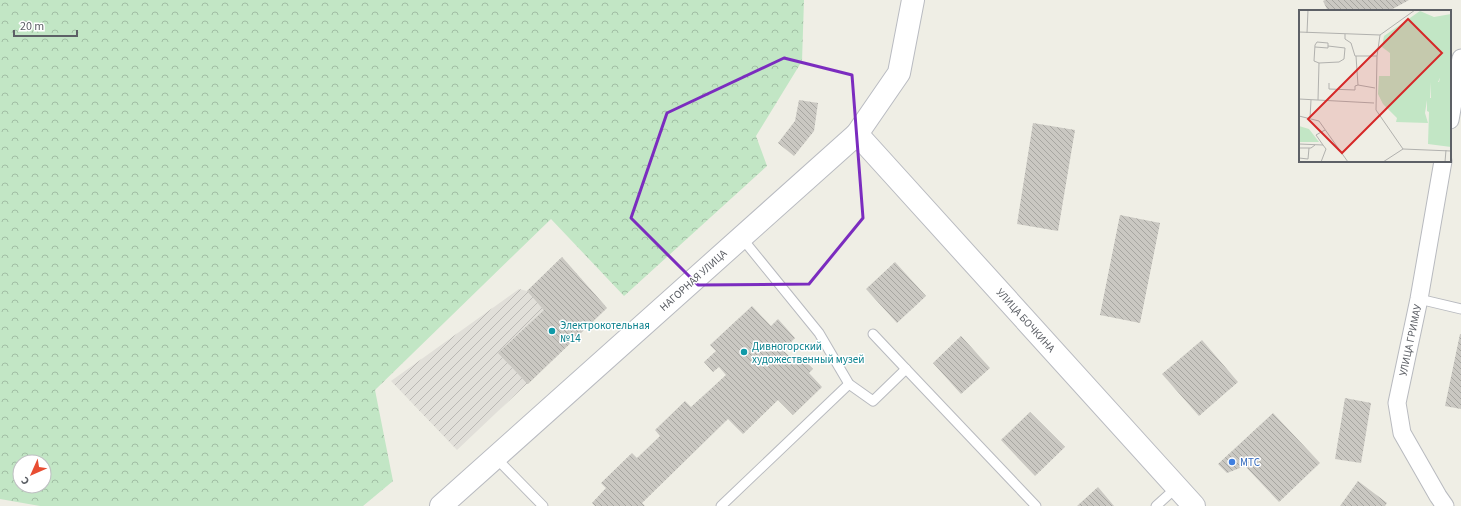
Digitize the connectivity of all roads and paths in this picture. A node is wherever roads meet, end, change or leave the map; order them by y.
1 (913, 0) edge
2 (1461, 58) edge
3 (1451, 114) edge
4 (857, 134) junction
5 (1443, 162) edge
6 (741, 237) junction
7 (1419, 299) junction
8 (1461, 309) edge
9 (873, 334) dead end
10 (906, 369) junction
11 (849, 384) junction
12 (496, 458) junction
13 (1177, 486) junction
14 (1437, 503) edge
15 (440, 506) edge
16 (543, 506) edge
17 (721, 506) edge
18 (1036, 506) edge
19 (1156, 506) edge
20 (1194, 506) edge

1 - 4 main road, НАГОРНАЯ УЛИЦА
2 - 3 street
4 - 6 main road, НАГОРНАЯ УЛИЦА
4 - 13 main road, УЛИЦА БОЧКИНА
5 - 7 street, УЛИЦА ГРИМАУ
6 - 11 lane
6 - 12 main road, НАГОРНАЯ УЛИЦА
7 - 8 lane
7 - 14 street, УЛИЦА ГРИМАУ
9 - 10 lane
10 - 11 lane
10 - 18 lane
11 - 17 lane
12 - 15 main road, НАГОРНАЯ УЛИЦА
12 - 16 lane
13 - 19 lane
13 - 20 main road, УЛИЦА БОЧКИНА

